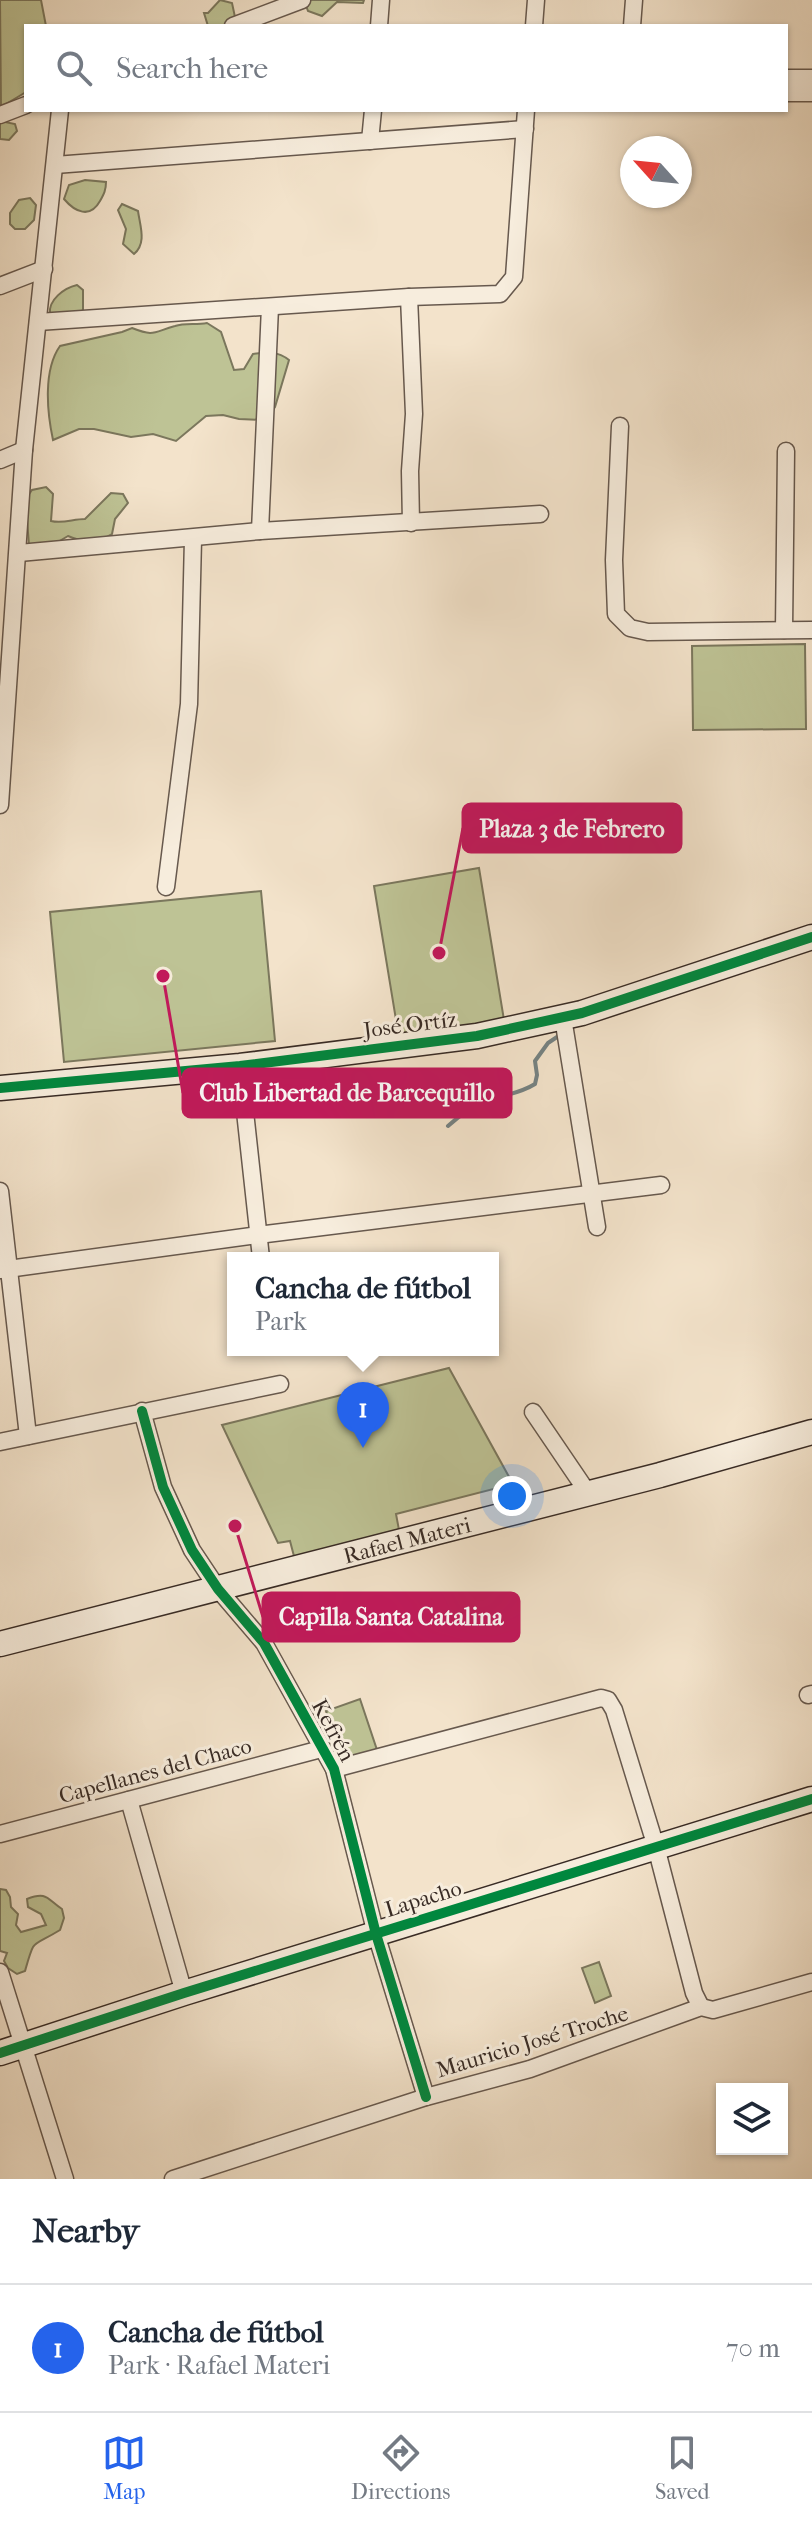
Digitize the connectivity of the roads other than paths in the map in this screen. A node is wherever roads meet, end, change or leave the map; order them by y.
1 (302, 0) edge
2 (381, 0) edge
3 (536, 0) edge
4 (634, 0) edge
5 (238, 24) edge
6 (379, 24) edge
7 (534, 24) edge
8 (632, 24) edge
9 (788, 78) edge
10 (812, 78) edge
11 (788, 93) edge
12 (812, 93) edge
13 (24, 106) edge
14 (60, 112) edge
15 (373, 112) edge
16 (526, 112) edge
17 (0, 115) edge
18 (525, 129) junction
19 (370, 141) junction
20 (55, 165) junction
21 (44, 269) junction
22 (0, 286) edge
23 (409, 297) junction
24 (270, 307) junction
25 (38, 322) junction
26 (620, 426) dead end
27 (24, 450) junction
28 (786, 451) dead end
29 (0, 460) edge
30 (540, 514) dead end
31 (411, 523) junction
32 (260, 531) junction
33 (193, 539) junction
34 (19, 553) junction
35 (784, 630) junction
36 (812, 630) edge
37 (6, 632) edge
38 (0, 805) edge
39 (166, 887) dead end
40 (812, 937) edge
41 (563, 1018) junction
42 (240, 1066) junction
43 (0, 1088) edge
44 (661, 1185) dead end
45 (0, 1191) edge
46 (593, 1193) junction
47 (597, 1227) dead end
48 (258, 1235) junction
49 (260, 1252) edge
50 (5, 1270) edge
51 (280, 1384) dead end
52 (142, 1411) junction
53 (533, 1412) dead end
54 (812, 1432) edge
55 (28, 1436) junction
56 (0, 1442) edge
57 (588, 1493) junction
58 (218, 1589) junction
59 (0, 1644) edge
60 (321, 1749) junction
61 (334, 1769) junction
62 (812, 1799) edge
63 (129, 1800) junction
64 (0, 1834) edge
65 (656, 1847) junction
66 (376, 1934) junction
67 (0, 1972) edge
68 (812, 1982) edge
69 (184, 1993) junction
70 (701, 2007) junction
71 (11, 2049) edge
72 (426, 2097) junction
73 (65, 2179) edge
74 (173, 2179) edge

1 - 5 street
2 - 6 street
3 - 7 street
4 - 8 street
9 - 10 street
11 - 12 street
13 - 17 street
14 - 20 street
15 - 19 street
16 - 18 street
18 - 19 street
18 - 23 street
19 - 20 street
20 - 21 street
21 - 22 street
21 - 25 street
23 - 24 street
23 - 31 street
24 - 25 street
24 - 32 street
25 - 27 street
26 - 35 street
27 - 29 street
27 - 34 street
28 - 35 street
30 - 31 street
31 - 32 street
32 - 33 street
33 - 34 street
33 - 39 street
34 - 37 street
35 - 36 street
37 - 38 street
40 - 41 street, José Ortíz
41 - 42 street, José Ortíz
41 - 46 street
42 - 43 street, José Ortíz
42 - 48 street
44 - 46 street
45 - 50 street
46 - 47 street
46 - 48 street
48 - 49 street
48 - 50 street
50 - 55 street
51 - 52 street
52 - 55 street
52 - 58 street, Kefrén
53 - 57 street
54 - 57 street, Rafael Materi
55 - 56 street
57 - 58 street, Rafael Materi
58 - 59 street, Rafael Materi
58 - 60 street, Kefrén
60 - 61 street, Kefrén
60 - 63 street, Capellanes del Chaco
61 - 65 street
61 - 66 street, Kefrén
62 - 65 street, Lapacho
63 - 64 street, Capellanes del Chaco
63 - 69 street
65 - 66 street, Lapacho
65 - 70 street
66 - 69 street, Lapacho
66 - 72 street, Kefrén
67 - 71 street
68 - 70 street, Mauricio José Troche
69 - 71 street, Lapacho
70 - 72 street, Mauricio José Troche
71 - 73 street
72 - 74 street, Mauricio José Troche

